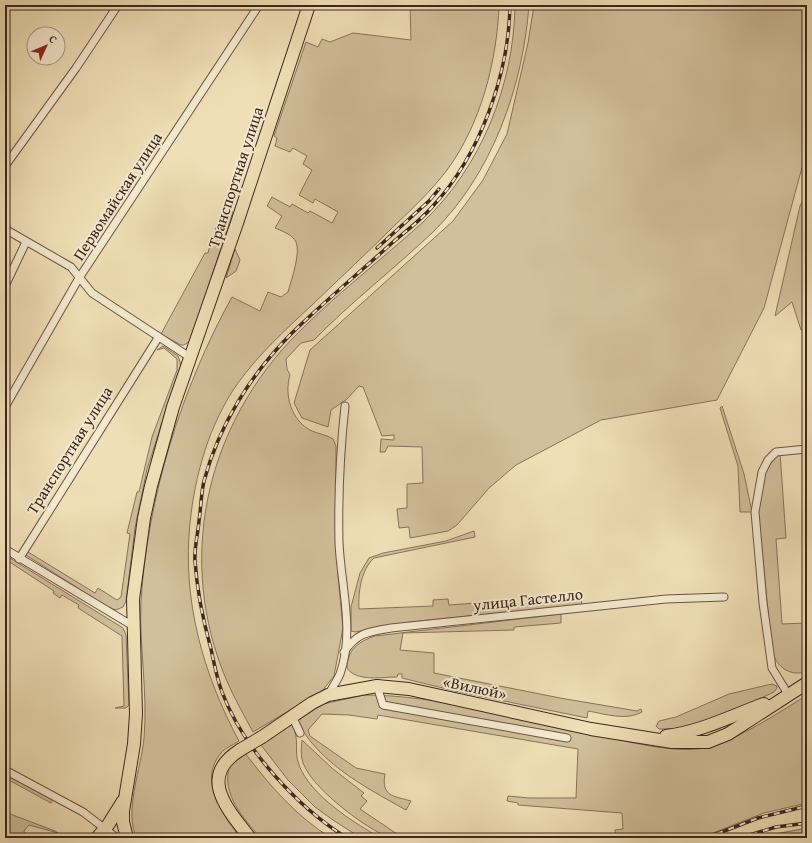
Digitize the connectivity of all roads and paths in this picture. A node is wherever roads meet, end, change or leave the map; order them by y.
1 (118, 5) edge
2 (259, 5) edge
3 (309, 5) edge
4 (5, 166) edge
5 (5, 229) edge
6 (26, 242) junction
7 (79, 278) junction
8 (5, 286) edge
9 (158, 338) junction
10 (191, 358) junction
11 (345, 406) dead end
12 (5, 407) edge
13 (807, 449) edge
14 (5, 549) edge
15 (19, 559) junction
16 (724, 597) dead end
17 (133, 626) junction
18 (344, 652) junction
19 (807, 683) edge
20 (377, 686) junction
21 (788, 694) junction
22 (328, 695) junction
23 (292, 716) junction
24 (300, 733) dead end
25 (567, 738) dead end
26 (5, 770) edge
27 (126, 796) junction
28 (101, 834) edge
29 (117, 838) edge
30 (127, 838) edge
31 (250, 838) edge

1 - 4 street
2 - 7 street, Первомайская улица
3 - 10 highway, Транспортная улица
5 - 6 street
6 - 7 street
6 - 8 street
7 - 9 street
7 - 12 street, Первомайская улица
9 - 10 street
9 - 15 street, Транспортная улица
10 - 17 highway, Транспортная улица
11 - 18 street
13 - 21 street
14 - 15 street
15 - 17 street
16 - 18 street, улица Гастелло
17 - 27 highway, Транспортная улица
18 - 22 street
19 - 21 highway
20 - 21 highway, «Вилюй»
20 - 22 highway, «Вилюй»
20 - 25 street
22 - 23 highway, «Вилюй»
23 - 24 street
23 - 31 highway, «Вилюй», bridge
26 - 28 street
27 - 28 highway
27 - 30 highway, Транспортная улица
28 - 29 street

